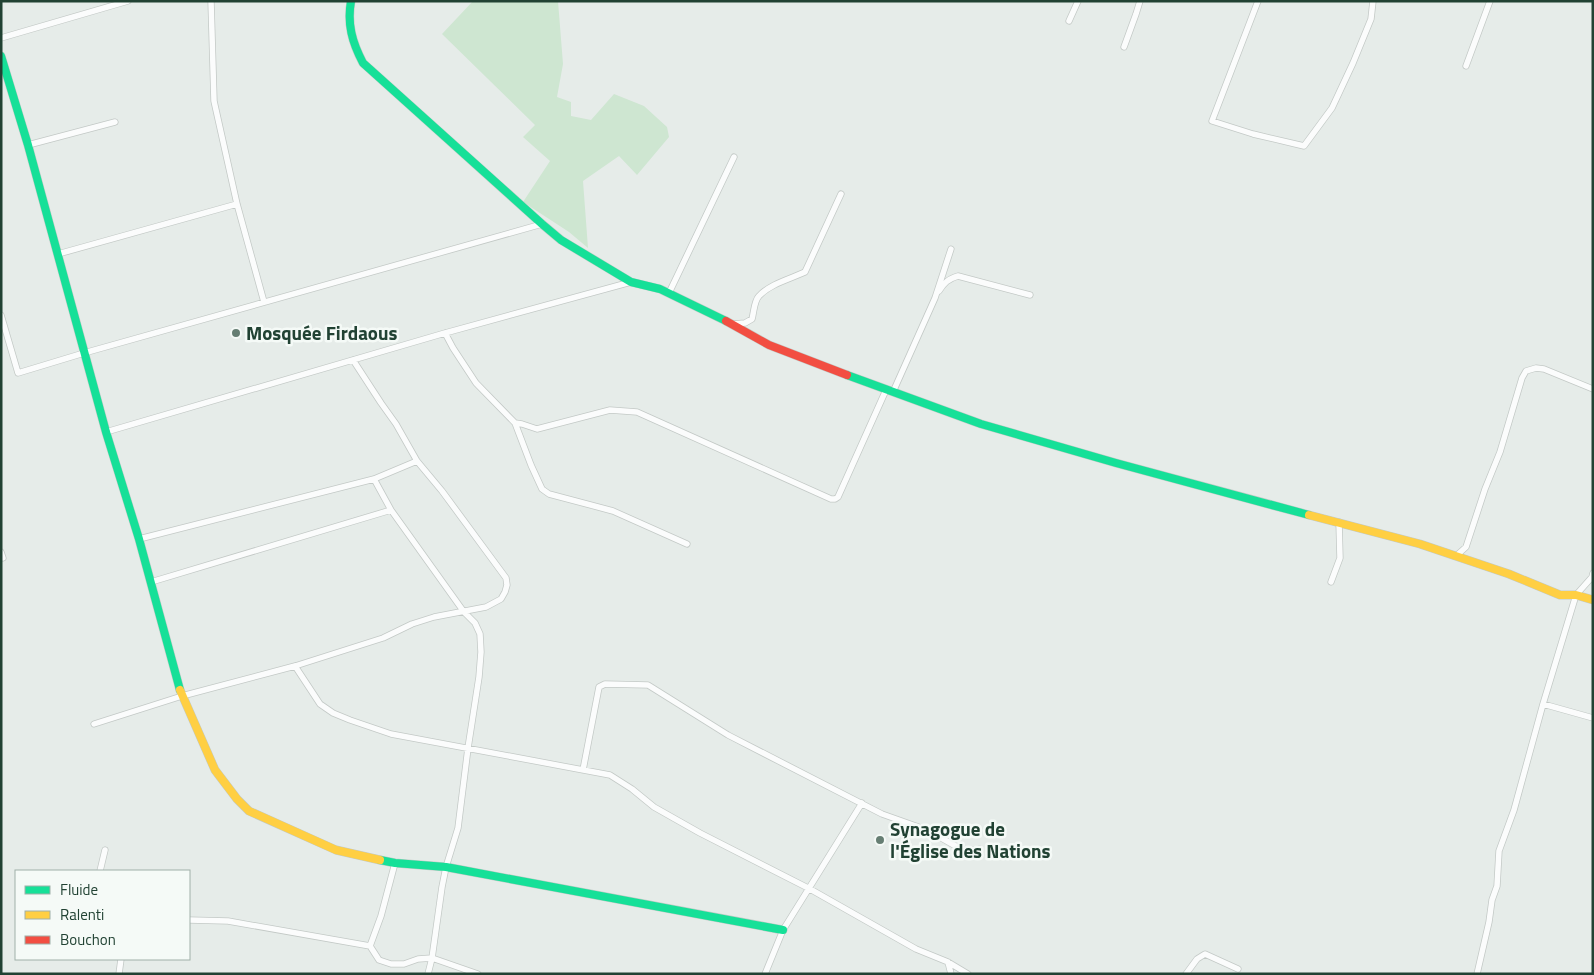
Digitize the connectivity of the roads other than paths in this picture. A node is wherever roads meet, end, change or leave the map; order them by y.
1 (127, 1) edge
2 (211, 1) edge
3 (350, 1) edge
4 (1078, 1) edge
5 (1140, 1) edge
6 (1258, 1) edge
7 (1373, 1) edge
8 (1490, 1) edge
9 (1069, 21) dead end
10 (1, 38) edge
11 (1124, 47) dead end
12 (1, 56) edge
13 (1466, 66) dead end
14 (115, 122) dead end
15 (28, 145) junction
16 (734, 157) dead end
17 (841, 194) dead end
18 (237, 204) junction
19 (542, 224) junction
20 (951, 249) dead end
21 (58, 254) junction
22 (631, 282) junction
23 (669, 293) junction
24 (1030, 295) dead end
25 (934, 298) junction
26 (264, 302) junction
27 (1, 315) edge
28 (733, 324) junction
29 (445, 333) junction
30 (84, 353) junction
31 (353, 360) junction
32 (1593, 389) edge
33 (889, 391) junction
34 (515, 424) junction
35 (106, 432) junction
36 (417, 461) junction
37 (374, 479) junction
38 (391, 510) junction
39 (1339, 522) junction
40 (139, 539) junction
41 (687, 544) dead end
42 (1456, 556) junction
43 (1593, 573) edge
44 (151, 582) junction
45 (1331, 582) dead end
46 (1576, 595) junction
47 (1593, 600) edge
48 (464, 612) junction
49 (295, 666) junction
50 (182, 696) junction
51 (1543, 704) junction
52 (1593, 718) edge
53 (94, 724) dead end
54 (468, 748) junction
55 (584, 770) junction
56 (862, 803) junction
57 (978, 849) dead end
58 (105, 850) dead end
59 (395, 863) junction
60 (446, 867) junction
61 (100, 870) edge
62 (810, 888) junction
63 (190, 920) edge
64 (783, 930) junction
65 (370, 946) junction
66 (432, 958) junction
67 (121, 960) edge
68 (948, 962) junction
69 (1238, 970) dead end
70 (119, 974) edge
71 (428, 974) edge
72 (478, 974) edge
73 (765, 974) edge
74 (951, 974) edge
75 (968, 974) edge
76 (1186, 974) edge
77 (1477, 974) edge

1 - 10 street
2 - 18 street
3 - 19 street
4 - 9 street
5 - 11 street
6 - 7 street
8 - 13 street
12 - 15 street
14 - 15 street
15 - 21 street
16 - 23 street
17 - 28 street
18 - 21 street
18 - 26 street
19 - 22 street
19 - 26 street
20 - 25 street
21 - 30 street
22 - 23 street
22 - 29 street
23 - 28 street
24 - 25 street
25 - 33 street
26 - 30 street
27 - 30 street
28 - 33 street
29 - 31 street
29 - 34 street
30 - 35 street
31 - 35 street
31 - 36 street
32 - 42 street
33 - 34 street
33 - 39 street
34 - 41 street
35 - 40 street
36 - 37 street
36 - 48 street
37 - 38 street
37 - 40 street
38 - 44 street
38 - 48 street
39 - 42 street
39 - 45 street
40 - 44 street
42 - 46 street
43 - 46 street
44 - 50 street
46 - 47 street
46 - 51 street
48 - 49 street
48 - 54 street
49 - 50 street
49 - 54 street
50 - 53 street
50 - 59 street
51 - 52 street
51 - 77 street
54 - 55 street
54 - 60 street
55 - 56 street
55 - 62 street
56 - 57 street
56 - 62 street
58 - 61 street
59 - 60 street
59 - 65 street
60 - 64 street
60 - 66 street
62 - 64 street
62 - 68 street
63 - 65 street
64 - 73 street
65 - 66 street
66 - 71 street
66 - 72 street
67 - 70 street
68 - 74 street
68 - 75 street
69 - 76 street

